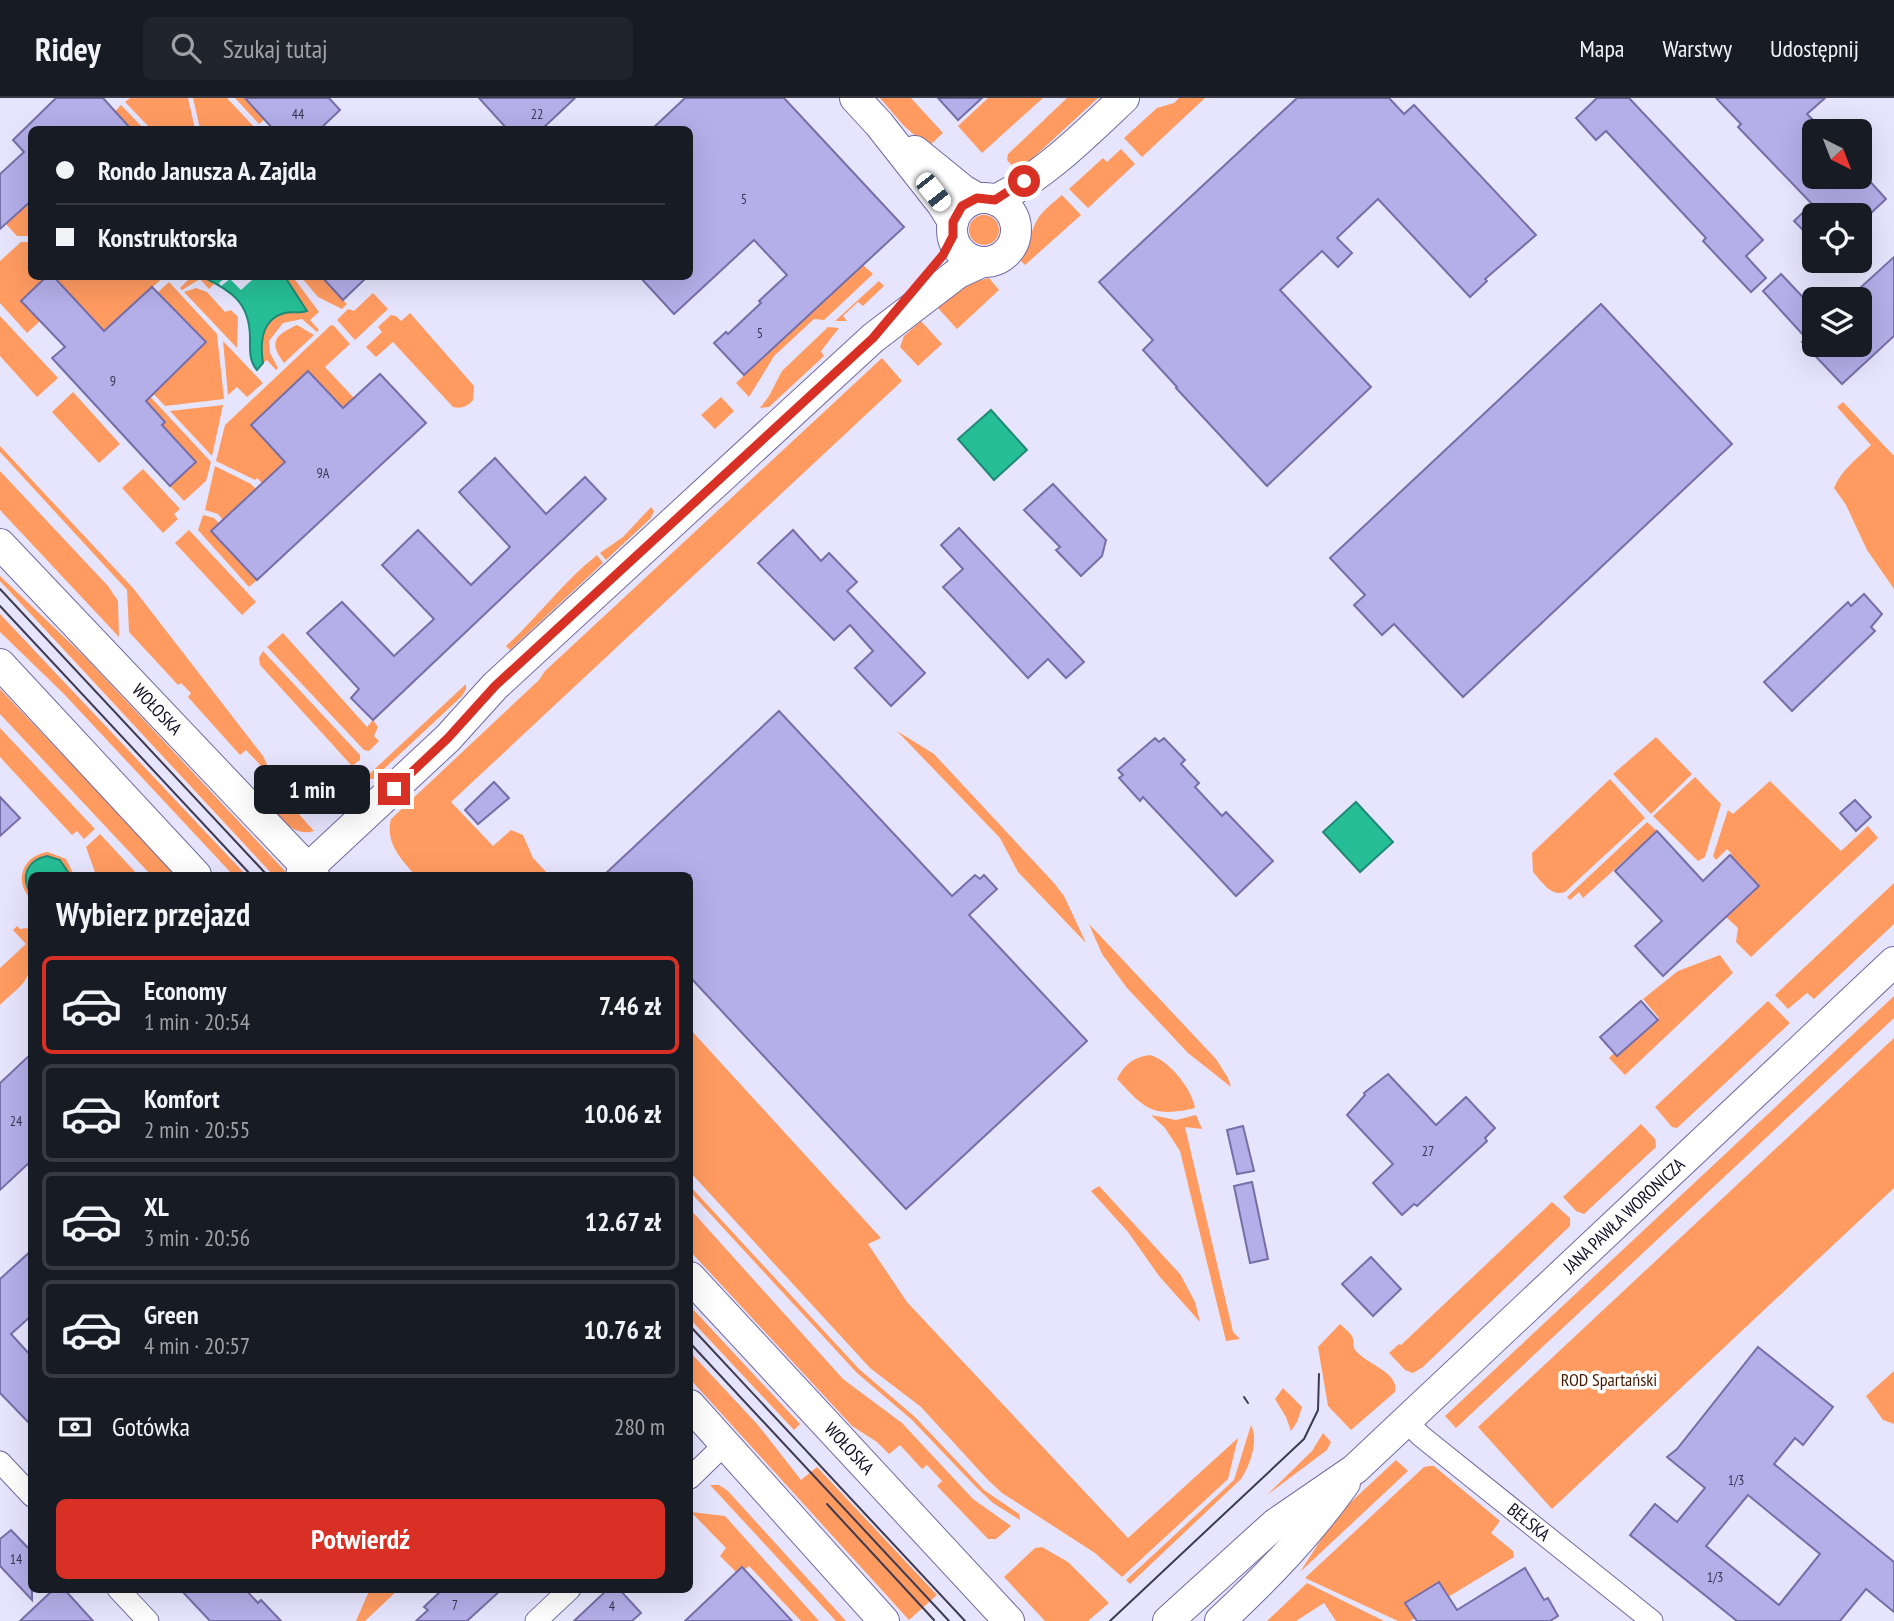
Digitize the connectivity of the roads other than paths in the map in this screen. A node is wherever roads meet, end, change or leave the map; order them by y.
1 (855, 98) edge
2 (1124, 98) edge
3 (878, 124) junction
4 (1071, 148) junction
5 (986, 199) junction
6 (1016, 226) junction
7 (953, 229) junction
8 (982, 262) junction
9 (873, 338) junction
10 (0, 544) edge
11 (0, 664) edge
12 (193, 872) edge
13 (307, 872) edge
14 (309, 872) edge
15 (1894, 962) edge
16 (693, 1281) edge
17 (693, 1408) edge
18 (1406, 1421) junction
19 (726, 1444) junction
20 (0, 1462) edge
21 (1355, 1469) junction
22 (693, 1475) edge
23 (28, 1492) edge
24 (122, 1593) edge
25 (566, 1593) edge
26 (148, 1621) edge
27 (536, 1621) edge
28 (884, 1621) edge
29 (1009, 1621) edge
30 (1168, 1621) edge
31 (1220, 1621) edge
32 (1652, 1621) edge

1 - 3 street
2 - 4 street
3 - 5 street
3 - 7 street
4 - 5 street
4 - 6 street
5 - 6 street
5 - 7 street
6 - 8 street
7 - 8 street
7 - 9 street
8 - 9 street
9 - 14 street
10 - 13 street, WOŁOSKA
11 - 12 street
15 - 18 street, JANA PAWŁA WORONICZA
16 - 29 street, WOŁOSKA
17 - 19 street
18 - 21 street, JANA PAWŁA WORONICZA
18 - 32 street, BEŁSKA
19 - 22 street
19 - 28 street
20 - 23 street
21 - 30 street, JANA PAWŁA WORONICZA
21 - 31 street, JANA PAWŁA WORONICZA
24 - 26 street
25 - 27 street

